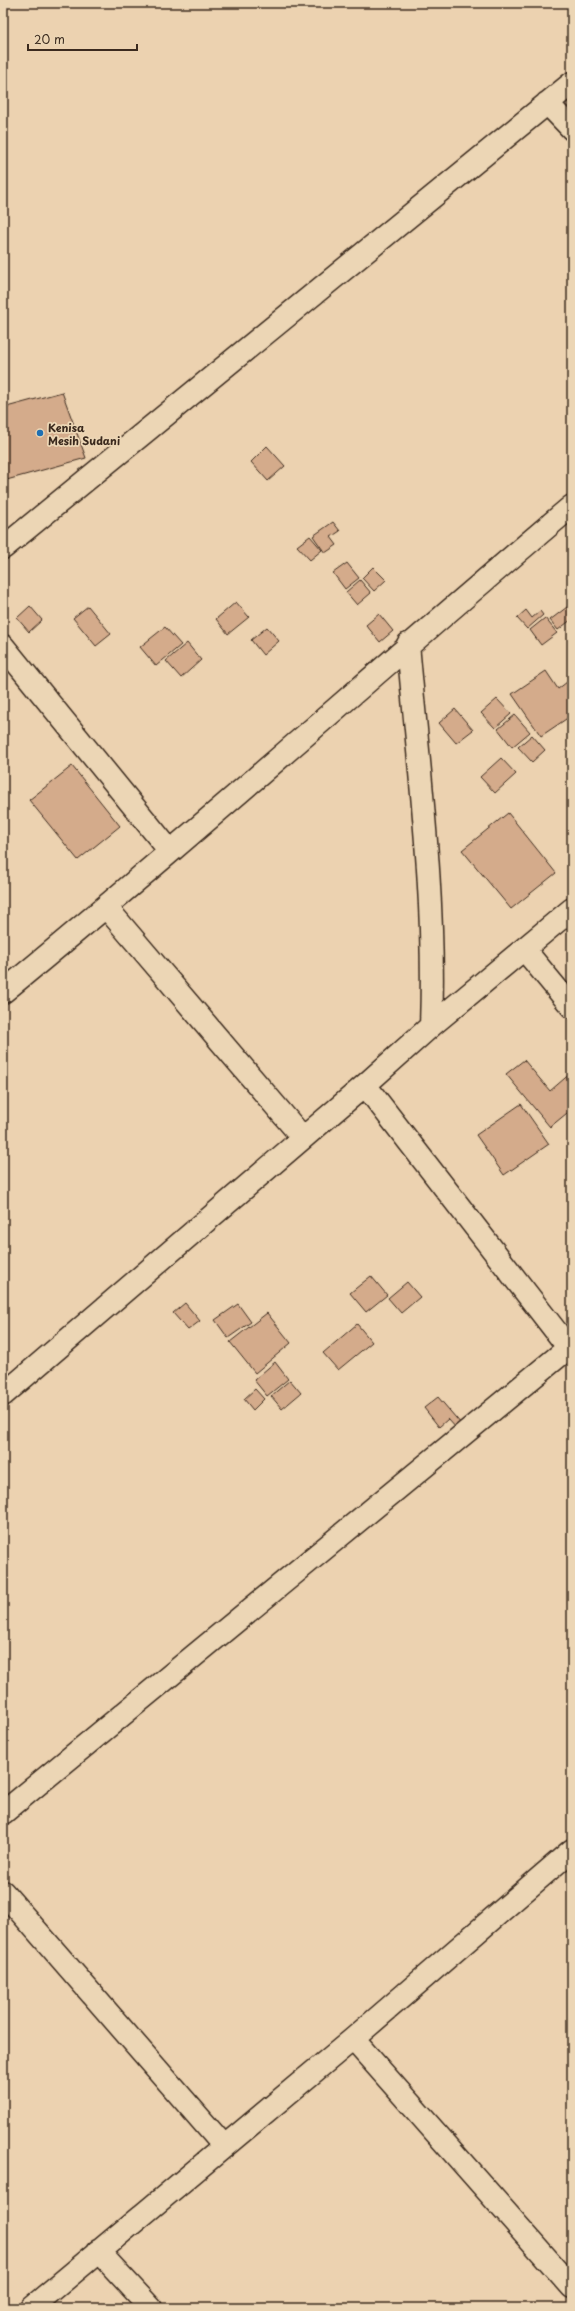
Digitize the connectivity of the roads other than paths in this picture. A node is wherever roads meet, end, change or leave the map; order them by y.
1 (572, 83) edge
2 (547, 103) junction
3 (572, 129) edge
4 (572, 506) edge
5 (3, 548) edge
6 (408, 644) junction
7 (3, 646) edge
8 (170, 851) junction
9 (106, 907) junction
10 (572, 909) edge
11 (524, 949) junction
12 (3, 992) edge
13 (572, 1008) edge
14 (432, 1026) junction
15 (366, 1085) junction
16 (303, 1138) junction
17 (571, 1348) edge
18 (3, 1395) edge
19 (3, 1813) edge
20 (572, 1850) edge
21 (3, 1892) edge
22 (352, 2039) junction
23 (224, 2146) junction
24 (98, 2251) junction
25 (572, 2287) edge
26 (31, 2308) edge
27 (150, 2308) edge

1 - 2 street
2 - 3 street
2 - 5 street
4 - 6 street
6 - 8 street
6 - 14 street
7 - 8 street
8 - 9 street
9 - 12 street
9 - 16 street
10 - 11 street
11 - 13 street
11 - 14 street
14 - 15 street
15 - 16 street
15 - 17 street
16 - 18 street
17 - 19 street
20 - 22 street
21 - 23 street
22 - 23 street
22 - 25 street
23 - 24 street
24 - 26 street
24 - 27 street

